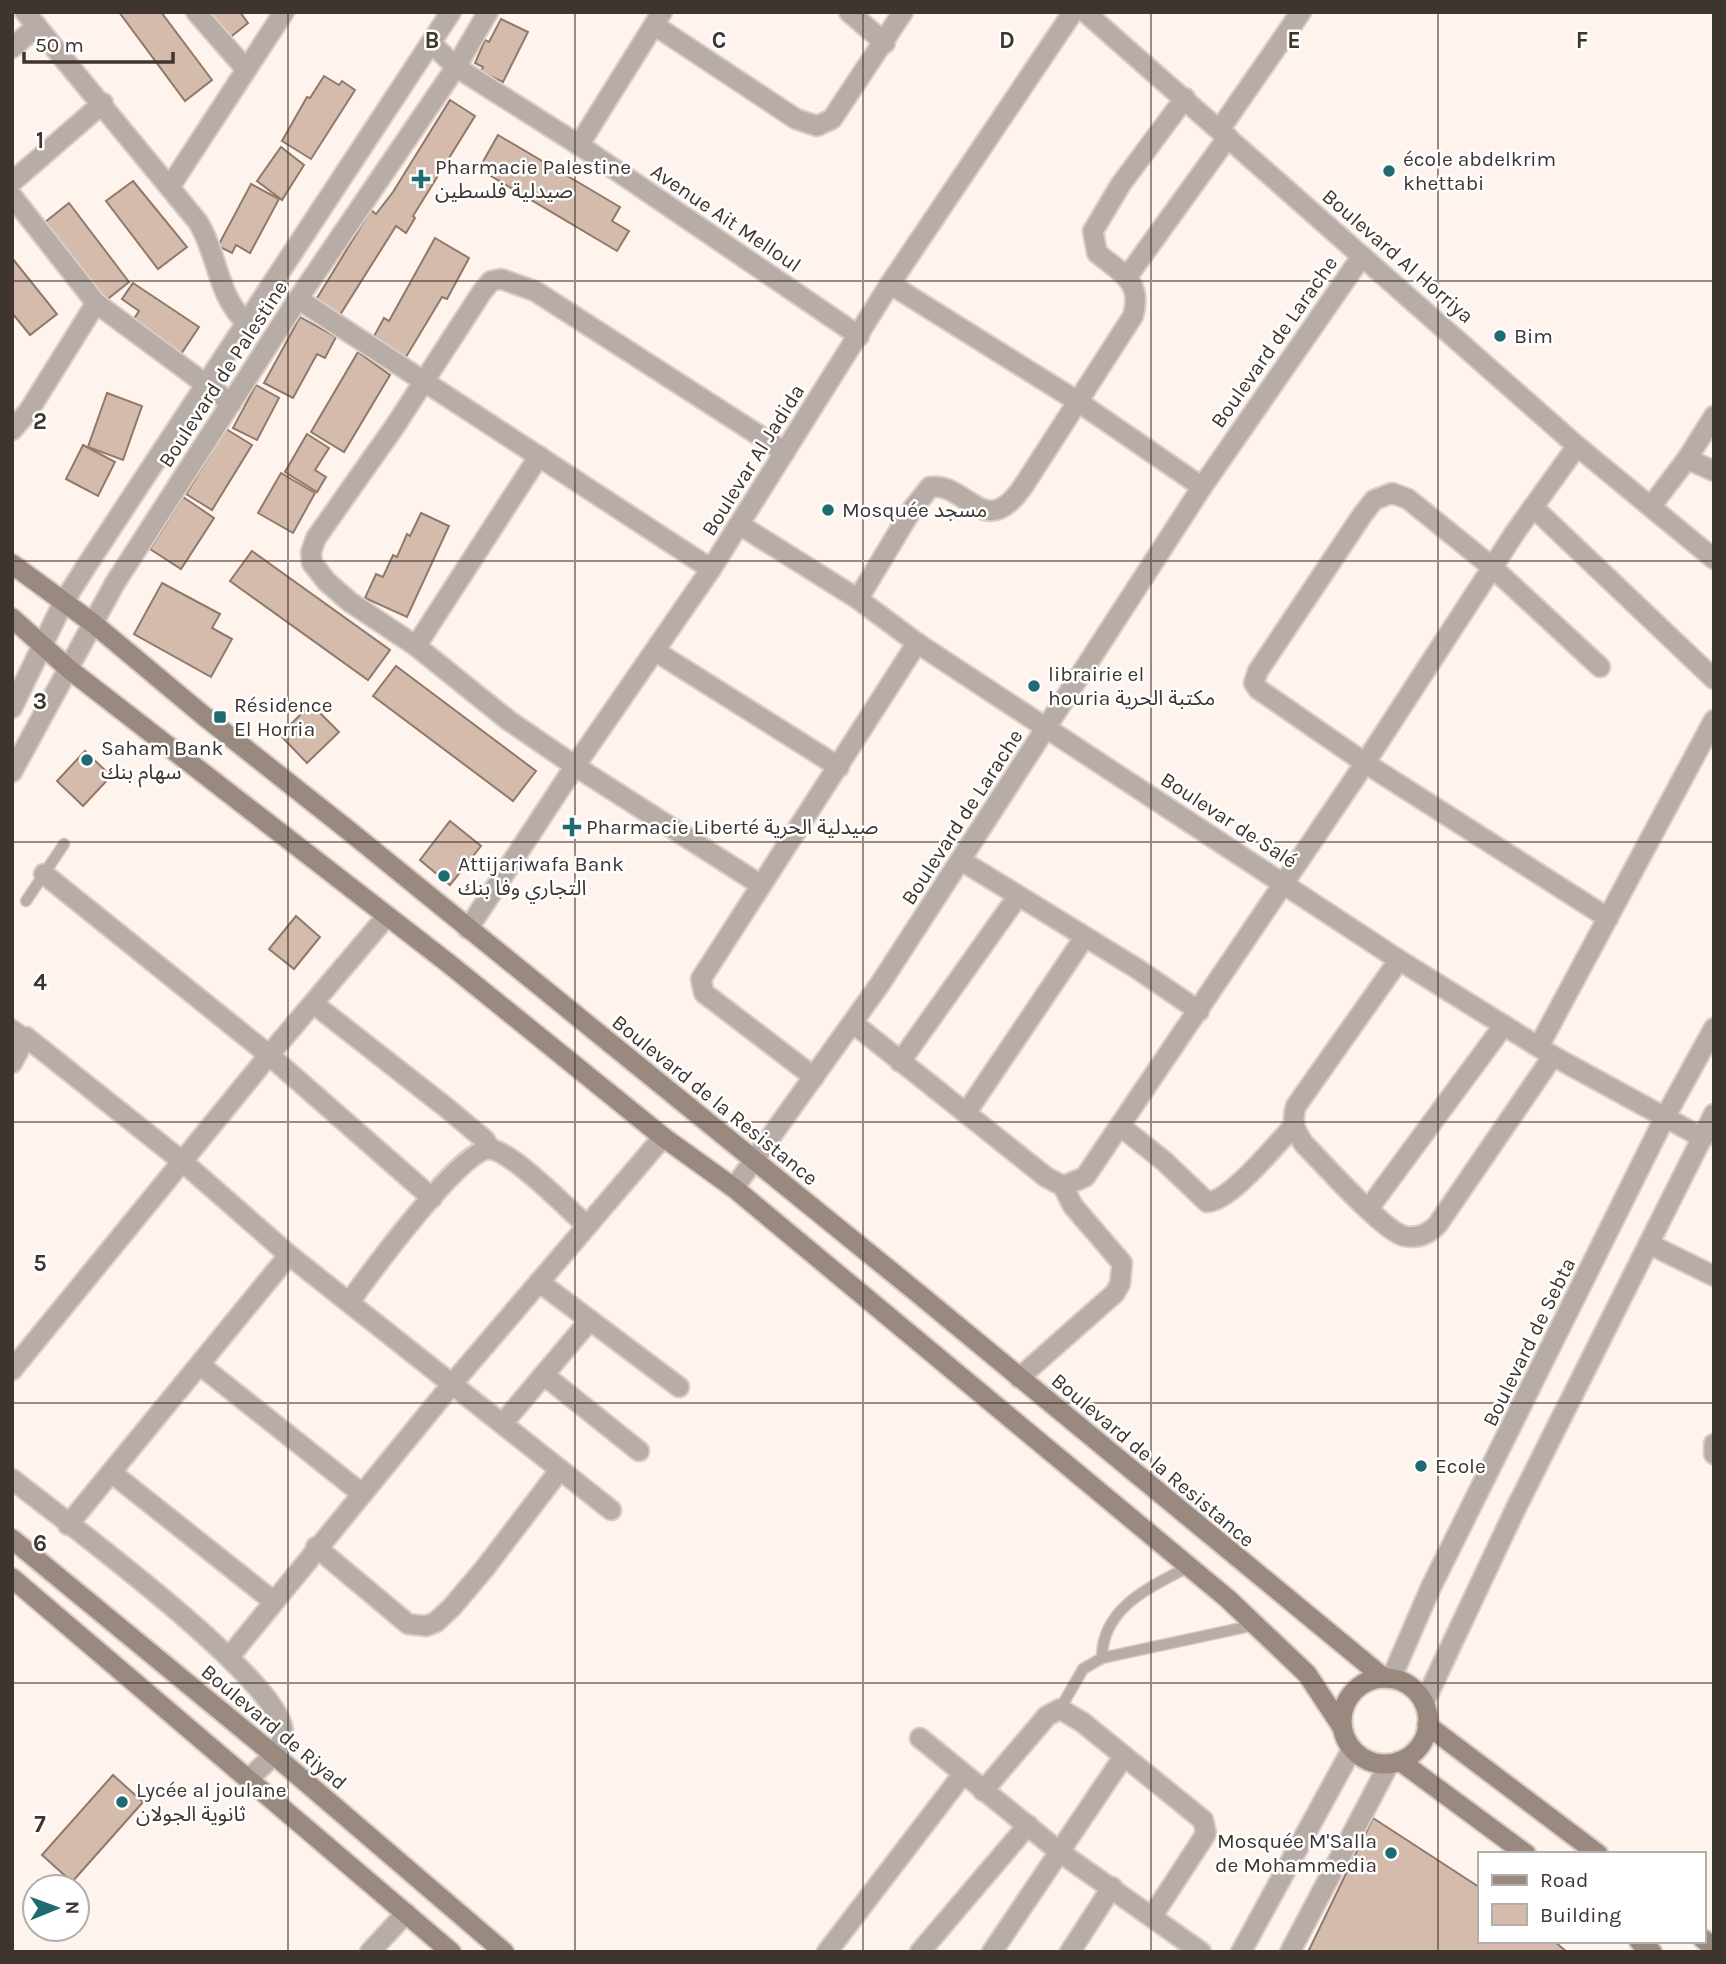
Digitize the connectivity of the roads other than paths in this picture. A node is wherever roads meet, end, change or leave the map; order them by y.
1 (195, 12) edge
2 (284, 12) edge
3 (451, 12) edge
4 (488, 12) edge
5 (849, 12) edge
6 (903, 12) edge
7 (1073, 12) edge
8 (1085, 12) edge
9 (1301, 12) edge
10 (31, 19) edge
11 (658, 19) edge
12 (431, 43) junction
13 (885, 43) junction
14 (12, 48) edge
15 (456, 66) junction
16 (245, 68) junction
17 (1185, 98) junction
18 (103, 103) junction
19 (1224, 133) junction
20 (579, 145) junction
21 (12, 182) edge
22 (171, 186) junction
23 (12, 196) edge
24 (1362, 256) junction
25 (1127, 277) junction
26 (890, 284) junction
27 (298, 299) junction
28 (96, 303) junction
29 (246, 322) junction
30 (859, 336) junction
31 (426, 380) junction
32 (206, 385) junction
33 (1077, 401) junction
34 (231, 403) junction
35 (1714, 416) edge
36 (12, 430) edge
37 (1577, 446) junction
38 (785, 452) junction
39 (539, 456) junction
40 (1687, 460) junction
41 (1714, 471) edge
42 (1202, 487) junction
43 (1652, 505) junction
44 (1533, 507) junction
45 (740, 525) junction
46 (1714, 559) edge
47 (12, 564) edge
48 (1492, 567) junction
49 (711, 569) junction
50 (859, 599) junction
51 (63, 603) junction
52 (12, 618) edge
53 (94, 624) junction
54 (917, 643) junction
55 (416, 646) junction
56 (41, 647) junction
57 (655, 651) junction
58 (1601, 667) dead end
59 (70, 670) junction
60 (1714, 679) edge
61 (12, 708) edge
62 (1714, 720) edge
63 (1046, 728) junction
64 (1365, 763) junction
65 (575, 766) junction
66 (839, 767) junction
67 (12, 772) edge
68 (64, 844) dead end
69 (962, 861) junction
70 (44, 874) junction
71 (1284, 882) junction
72 (761, 885) junction
73 (1017, 896) junction
74 (26, 901) dead end
75 (387, 916) junction
76 (1608, 918) junction
77 (468, 929) junction
78 (1084, 939) junction
79 (1399, 960) junction
80 (314, 1004) junction
81 (1199, 1011) junction
82 (853, 1023) junction
83 (1504, 1025) junction
84 (1714, 1028) edge
85 (19, 1032) edge
86 (1546, 1051) junction
87 (268, 1055) junction
88 (900, 1062) junction
89 (12, 1063) edge
90 (814, 1077) junction
91 (966, 1113) junction
92 (1714, 1114) edge
93 (1664, 1119) junction
94 (1120, 1126) junction
95 (1293, 1127) junction
96 (663, 1137) junction
97 (1703, 1138) junction
98 (490, 1149) junction
99 (752, 1160) junction
100 (183, 1162) junction
101 (1063, 1186) junction
102 (734, 1188) junction
103 (432, 1198) junction
104 (1369, 1208) junction
105 (587, 1226) junction
106 (1649, 1244) junction
107 (289, 1255) junction
108 (1714, 1276) edge
109 (539, 1282) junction
110 (350, 1301) junction
111 (590, 1320) junction
112 (200, 1365) junction
113 (12, 1370) edge
114 (544, 1375) junction
115 (1019, 1378) junction
116 (453, 1382) junction
117 (678, 1387) dead end
118 (503, 1423) junction
119 (1714, 1444) edge
120 (639, 1451) dead end
121 (1714, 1454) edge
122 (559, 1471) junction
123 (112, 1473) junction
124 (12, 1479) edge
125 (361, 1493) junction
126 (611, 1510) dead end
127 (68, 1525) junction
128 (12, 1539) edge
129 (316, 1547) junction
130 (1188, 1567) junction
131 (12, 1578) edge
132 (273, 1601) junction
133 (1255, 1625) junction
134 (230, 1656) junction
135 (1102, 1658) junction
136 (1387, 1678) junction
137 (1424, 1703) junction
138 (1060, 1709) junction
139 (1427, 1725) junction
140 (1342, 1727) junction
141 (920, 1738) dead end
142 (1352, 1749) junction
143 (273, 1754) junction
144 (1124, 1756) junction
145 (1394, 1762) junction
146 (963, 1774) junction
147 (248, 1779) junction
148 (983, 1791) junction
149 (1028, 1825) junction
150 (1523, 1852) edge
151 (1595, 1852) edge
152 (1061, 1853) junction
153 (1112, 1887) junction
154 (405, 1913) junction
155 (1153, 1915) junction
156 (370, 1952) edge
157 (451, 1952) edge
158 (504, 1952) edge
159 (827, 1952) edge
160 (920, 1952) edge
161 (992, 1952) edge
162 (1070, 1952) edge
163 (1201, 1952) edge
164 (1241, 1952) edge
165 (1290, 1952) edge

1 - 16 street
2 - 16 street
3 - 12 street, Boulevard de Palestine
4 - 15 street, Boulevard de Palestine
5 - 13 street
6 - 13 street
7 - 26 street, Boulevar Al Jadida
8 - 17 street, Boulevard Al Horriya
9 - 19 street
10 - 14 street
10 - 18 street
11 - 13 street
11 - 20 street
12 - 15 street, Avenue Ait Melloul
12 - 29 street, Boulevard de Palestine
15 - 20 street, Avenue Ait Melloul
15 - 27 street, Boulevard de Palestine
16 - 22 street
17 - 19 street, Boulevard Al Horriya
17 - 25 street
18 - 21 street
18 - 22 street
19 - 24 street, Boulevard Al Horriya
19 - 25 street
20 - 30 street, Avenue Ait Melloul
22 - 29 street
23 - 28 street
24 - 37 street, Boulevard Al Horriya
24 - 42 street, Boulevard de Larache
25 - 33 street
26 - 30 street, Boulevar Al Jadida
26 - 33 street
27 - 31 street
27 - 34 street, Boulevard de Palestine
28 - 32 street
28 - 36 street
29 - 32 street, Boulevard de Palestine
30 - 38 street, Boulevar Al Jadida
31 - 38 street
31 - 39 street
31 - 55 street
32 - 34 street
32 - 51 street, Boulevard de Palestine
33 - 42 street
33 - 50 street
34 - 53 street, Boulevard de Palestine
35 - 40 street
37 - 43 street, Boulevard Al Horriya
37 - 44 street
38 - 45 street, Boulevar Al Jadida
39 - 49 street
39 - 55 street
40 - 41 street
40 - 43 street
42 - 63 street, Boulevard de Larache
43 - 46 street, Boulevard Al Horriya
44 - 48 street
44 - 60 street
45 - 49 street, Boulevar Al Jadida
45 - 50 street, Boulevar de Salé
47 - 51 main road, Boulevard de la Resistance
48 - 58 street
48 - 64 street
48 - 64 street
49 - 57 street, Boulevar Al Jadida
50 - 54 street, Boulevar de Salé
51 - 53 main road, Boulevard de la Resistance
51 - 56 street, Boulevard de Palestine
52 - 56 main road
53 - 59 street, Boulevard de Palestine
53 - 77 main road, Boulevard de la Resistance
54 - 63 street, Boulevar de Salé
54 - 66 street
55 - 65 street
56 - 59 main road
56 - 61 street, Boulevard de Palestine
57 - 65 street, Boulevar Al Jadida
57 - 66 street
59 - 67 street, Boulevard de Palestine
59 - 75 main road
62 - 76 street
63 - 69 street, Boulevard de Larache
63 - 71 street, Boulevar de Salé
64 - 71 street
64 - 76 street
65 - 72 street
65 - 77 street, Boulevar Al Jadida
66 - 72 street
68 - 70 lane
69 - 73 street
69 - 82 street, Boulevard de Larache
70 - 74 lane
70 - 87 street
71 - 79 street, Boulevar de Salé
71 - 81 street
72 - 90 street
73 - 78 street
73 - 88 street
75 - 80 street
75 - 96 main road
76 - 86 street
77 - 99 main road, Boulevard de la Resistance
78 - 81 street
78 - 91 street
79 - 83 street, Boulevar de Salé
79 - 95 street
80 - 87 street
80 - 98 street
81 - 94 street
82 - 88 street
82 - 90 street, Boulevard de Larache
83 - 86 street, Boulevar de Salé
83 - 104 street
84 - 93 street, Boulevard de Sebta
85 - 89 street
85 - 100 street
86 - 93 street, Boulevar de Salé
86 - 104 street
87 - 100 street
87 - 103 street
88 - 91 street
90 - 99 street, Boulevard de Larache
91 - 101 street
92 - 97 street
93 - 97 street, Boulevar de Salé
93 - 136 street, Boulevard de Sebta
94 - 95 street
94 - 101 street
95 - 104 street
96 - 102 main road
96 - 105 street
97 - 106 street
98 - 103 street
98 - 105 street
99 - 102 street, Boulevard de Larache
99 - 115 main road, Boulevard de la Resistance
100 - 107 street
100 - 113 street
101 - 115 street
102 - 130 main road
103 - 110 street
105 - 109 street
106 - 108 street
106 - 137 street
107 - 110 street
107 - 112 street
109 - 111 street
109 - 116 street
110 - 116 street
111 - 114 street
111 - 117 street
112 - 123 street
112 - 125 street
114 - 118 street
114 - 120 street
115 - 136 main road, Boulevard de la Resistance
116 - 118 street
116 - 125 street
118 - 122 street
119 - 121 street
122 - 126 street
122 - 129 street
123 - 127 street
123 - 132 street
124 - 127 street
125 - 129 street
127 - 134 street
128 - 143 main road, Boulevard de Riyad
129 - 132 street
130 - 133 main road
130 - 135 lane
131 - 147 main road
132 - 134 street
133 - 135 lane
133 - 140 main road
134 - 143 street
135 - 138 lane
136 - 137 main road
136 - 140 main road
137 - 139 main road
138 - 144 street
138 - 148 street
139 - 145 main road
139 - 151 main road
140 - 142 main road
141 - 146 street
142 - 145 main road
142 - 164 street
143 - 147 street
143 - 158 main road, Boulevard de Riyad
144 - 152 street
144 - 155 street
145 - 150 main road
145 - 165 street
146 - 148 street
146 - 159 street
147 - 154 main road
148 - 149 street
149 - 152 street
149 - 160 street
152 - 153 street
152 - 161 street
153 - 155 street
153 - 162 street
154 - 156 street
154 - 157 main road
155 - 163 street

